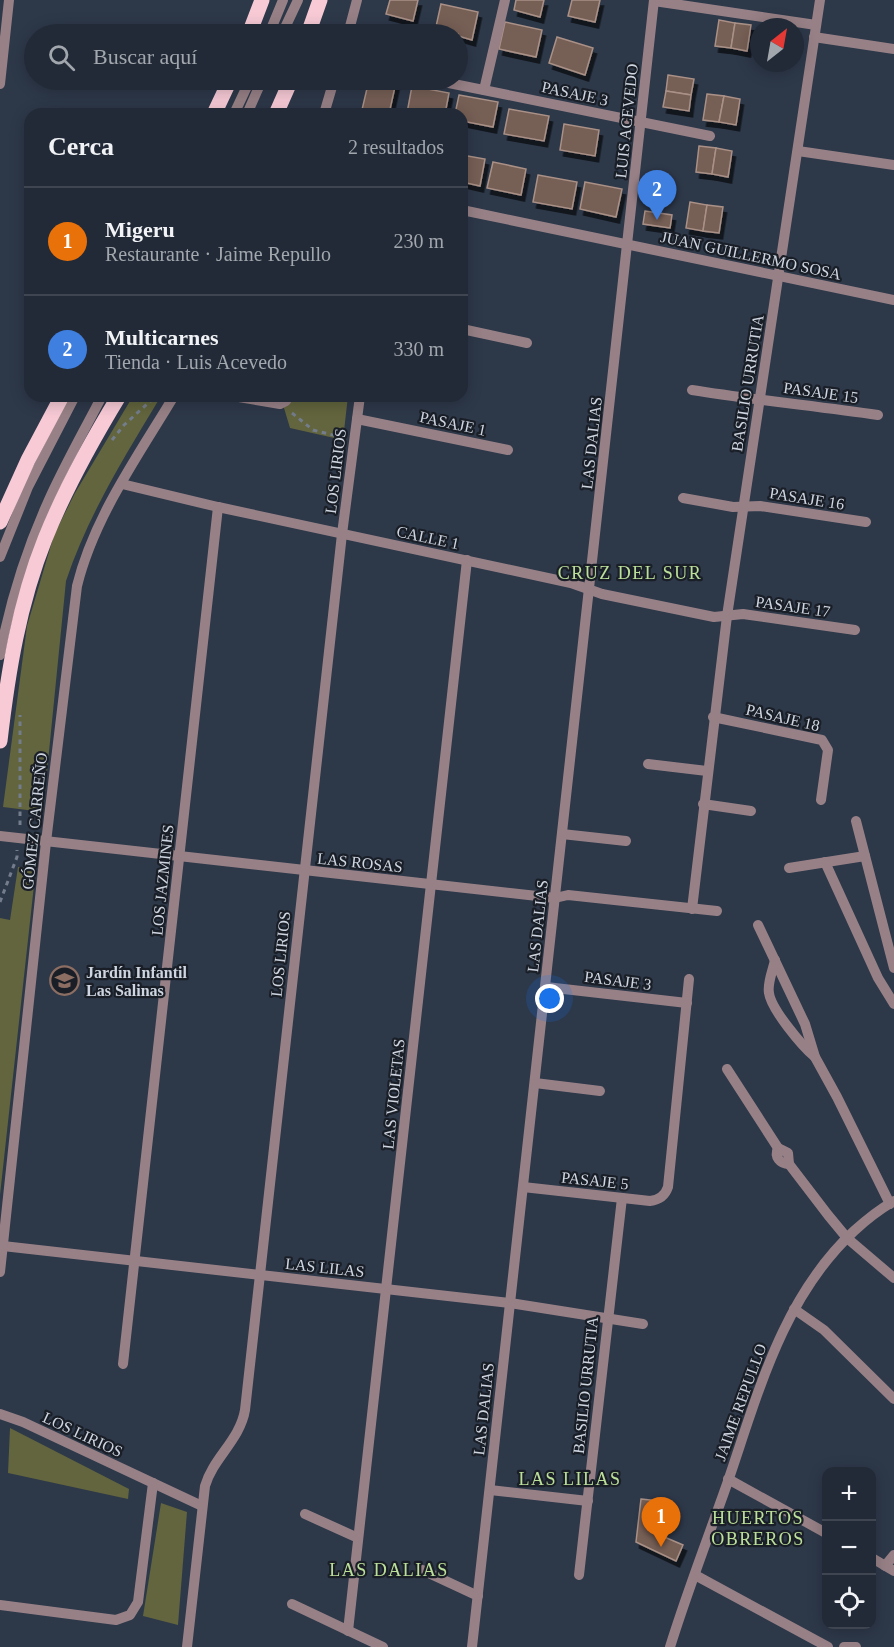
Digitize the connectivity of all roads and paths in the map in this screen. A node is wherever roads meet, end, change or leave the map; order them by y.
1 (9, 0) edge
2 (262, 0) edge
3 (283, 0) edge
4 (298, 0) edge
5 (320, 0) edge
6 (357, 0) edge
7 (505, 0) edge
8 (654, 0) edge
9 (820, 0) edge
10 (253, 24) edge
11 (274, 24) edge
12 (287, 24) edge
13 (312, 24) edge
14 (351, 24) edge
15 (816, 25) junction
16 (814, 37) junction
17 (894, 50) edge
18 (0, 84) edge
19 (468, 87) edge
20 (225, 90) edge
21 (245, 90) edge
22 (258, 90) edge
23 (287, 90) edge
24 (331, 90) edge
25 (483, 90) junction
26 (217, 108) edge
27 (237, 108) edge
28 (250, 108) edge
29 (279, 108) edge
30 (326, 108) edge
31 (641, 123) junction
32 (710, 136) dead end
33 (798, 151) junction
34 (894, 165) edge
35 (468, 211) edge
36 (628, 245) junction
37 (779, 276) junction
38 (894, 300) edge
39 (468, 330) edge
40 (528, 343) dead end
41 (692, 390) dead end
42 (760, 399) junction
43 (59, 402) edge
44 (72, 402) edge
45 (99, 402) edge
46 (115, 402) edge
47 (149, 402) edge
48 (170, 402) edge
49 (266, 402) edge
50 (282, 402) edge
51 (287, 402) edge
52 (359, 402) edge
53 (878, 415) dead end
54 (357, 419) junction
55 (355, 439) junction
56 (107, 448) dead end
57 (508, 450) dead end
58 (122, 484) junction
59 (683, 498) dead end
60 (218, 507) junction
61 (744, 507) junction
62 (0, 522) edge
63 (866, 522) dead end
64 (342, 534) junction
65 (0, 557) edge
66 (467, 560) junction
67 (589, 590) junction
68 (727, 616) junction
69 (855, 630) dead end
70 (0, 655) edge
71 (20, 709) dead end
72 (713, 717) junction
73 (0, 741) edge
74 (648, 764) dead end
75 (707, 771) junction
76 (821, 800) dead end
77 (703, 804) junction
78 (751, 811) dead end
79 (856, 821) dead end
80 (562, 834) junction
81 (0, 836) edge
82 (18, 839) junction
83 (626, 841) dead end
84 (46, 842) junction
85 (179, 856) junction
86 (865, 856) junction
87 (825, 862) junction
88 (789, 868) dead end
89 (304, 870) junction
90 (431, 885) junction
91 (555, 898) junction
92 (0, 902) edge
93 (692, 909) junction
94 (717, 911) dead end
95 (758, 926) dead end
96 (775, 960) junction
97 (894, 968) edge
98 (689, 979) dead end
99 (546, 987) junction
100 (687, 1003) junction
101 (894, 1004) edge
102 (815, 1057) junction
103 (727, 1069) dead end
104 (535, 1083) junction
105 (600, 1090) dead end
106 (523, 1187) junction
107 (622, 1198) junction
108 (892, 1202) edge
109 (847, 1238) junction
110 (3, 1246) junction
111 (135, 1261) junction
112 (0, 1272) edge
113 (259, 1275) junction
114 (894, 1278) edge
115 (386, 1289) junction
116 (510, 1303) junction
117 (794, 1309) junction
118 (608, 1318) junction
119 (643, 1324) dead end
120 (123, 1364) dead end
121 (894, 1399) edge
122 (0, 1414) edge
123 (728, 1479) junction
124 (153, 1483) junction
125 (490, 1490) junction
126 (588, 1501) junction
127 (202, 1506) junction
128 (304, 1514) dead end
129 (822, 1531) edge
130 (358, 1538) junction
131 (894, 1555) edge
132 (876, 1560) edge
133 (889, 1568) edge
134 (420, 1569) dead end
135 (579, 1575) dead end
136 (695, 1575) junction
137 (478, 1596) junction
138 (292, 1604) dead end
139 (0, 1605) edge
140 (348, 1631) junction
141 (187, 1647) edge
142 (383, 1647) edge
143 (472, 1647) edge
144 (670, 1647) edge
145 (828, 1647) edge
146 (844, 1647) edge
147 (856, 1647) edge

1 - 18 street
2 - 10 main road
3 - 11 street
4 - 12 street
5 - 13 main road
6 - 14 street
7 - 25 street
8 - 15 street
8 - 31 street, LUIS ACEVEDO
9 - 15 street, BASILIO URRUTIA
15 - 16 street, BASILIO URRUTIA
16 - 17 street
16 - 33 street, BASILIO URRUTIA
19 - 25 street, PASAJE 3
20 - 26 main road
21 - 27 street
22 - 28 street
23 - 29 main road
24 - 30 street
25 - 31 street, PASAJE 3
31 - 32 street, PASAJE 3
31 - 36 street, LUIS ACEVEDO
33 - 34 street
33 - 37 street, BASILIO URRUTIA
35 - 36 street, JUAN GUILLERMO SOSA
36 - 37 street, JUAN GUILLERMO SOSA
36 - 67 street, LAS DALIAS
37 - 38 street, JUAN GUILLERMO SOSA
37 - 42 street, BASILIO URRUTIA
39 - 40 street
41 - 42 street, PASAJE 15
42 - 53 street, PASAJE 15
42 - 61 street, BASILIO URRUTIA
43 - 62 main road
44 - 65 street
45 - 70 street
46 - 73 main road
47 - 56 path
48 - 58 street, GÓMEZ CARREÑO
49 - 50 street
51 - 55 path
52 - 54 street, LOS LIRIOS
54 - 55 street, LOS LIRIOS
54 - 57 street, PASAJE 1
55 - 64 street, LOS LIRIOS
58 - 60 street, CALLE 1
58 - 84 street, GÓMEZ CARREÑO
59 - 61 street, PASAJE 16
60 - 64 street, CALLE 1
60 - 85 street, LOS JAZMINES
61 - 63 street, PASAJE 16
61 - 68 street, BASILIO URRUTIA
64 - 66 street, CALLE 1
64 - 89 street, LOS LIRIOS
66 - 67 street, CALLE 1
66 - 90 street, LAS VIOLETAS
67 - 68 street, CALLE 1
67 - 80 street, LAS DALIAS
68 - 69 street, PASAJE 17
68 - 72 street, BASILIO URRUTIA
71 - 82 path
72 - 75 street, BASILIO URRUTIA
72 - 76 street, PASAJE 18
74 - 75 street
75 - 77 street, BASILIO URRUTIA
77 - 78 street
77 - 93 street, BASILIO URRUTIA
79 - 86 street
80 - 83 street
80 - 91 street, LAS DALIAS
81 - 82 street, LAS ROSAS
82 - 84 street, LAS ROSAS
82 - 92 path
84 - 85 street, LAS ROSAS
84 - 110 street, GÓMEZ CARREÑO
85 - 89 street, LAS ROSAS
85 - 111 street, LOS JAZMINES
86 - 87 street
86 - 97 street
87 - 88 street
87 - 101 street
89 - 90 street, LAS ROSAS
89 - 113 street, LOS LIRIOS
90 - 91 street, LAS ROSAS
90 - 115 street, LAS VIOLETAS
91 - 93 street, LAS ROSAS
91 - 99 street, LAS DALIAS
93 - 94 street, LAS ROSAS
95 - 96 street
96 - 102 street
96 - 102 street
98 - 100 street
99 - 100 street, PASAJE 3
99 - 104 street, LAS DALIAS
100 - 107 street, PASAJE 5
102 - 108 street
103 - 109 street
104 - 105 street
104 - 106 street, LAS DALIAS
106 - 107 street, PASAJE 5
106 - 116 street, LAS DALIAS
107 - 118 street, BASILIO URRUTIA
108 - 109 street, JAIME REPULLO
109 - 114 street
109 - 117 street, JAIME REPULLO
110 - 111 street, LAS LILAS
110 - 112 street, GÓMEZ CARREÑO
111 - 113 street, LAS LILAS
111 - 120 street, LOS JAZMINES
113 - 115 street, LAS LILAS
113 - 127 street, LOS LIRIOS
115 - 116 street, LAS LILAS
115 - 130 street, LAS VIOLETAS
116 - 118 street, LAS LILAS
116 - 125 street, LAS DALIAS
117 - 121 street
117 - 123 street, JAIME REPULLO
118 - 119 street, LAS LILAS
118 - 126 street, BASILIO URRUTIA
122 - 124 street, LOS LIRIOS
123 - 129 street
123 - 136 street, JAIME REPULLO
124 - 127 street, LOS LIRIOS
124 - 139 street
125 - 126 street
125 - 137 street, LAS DALIAS
126 - 135 street, BASILIO URRUTIA
127 - 141 street, LOS LIRIOS
128 - 130 street
130 - 140 street, LAS VIOLETAS
131 - 133 street
132 - 133 street
134 - 137 street
136 - 144 street, JAIME REPULLO
136 - 145 street
137 - 143 street, LAS DALIAS
138 - 140 street
140 - 142 street
146 - 147 street

